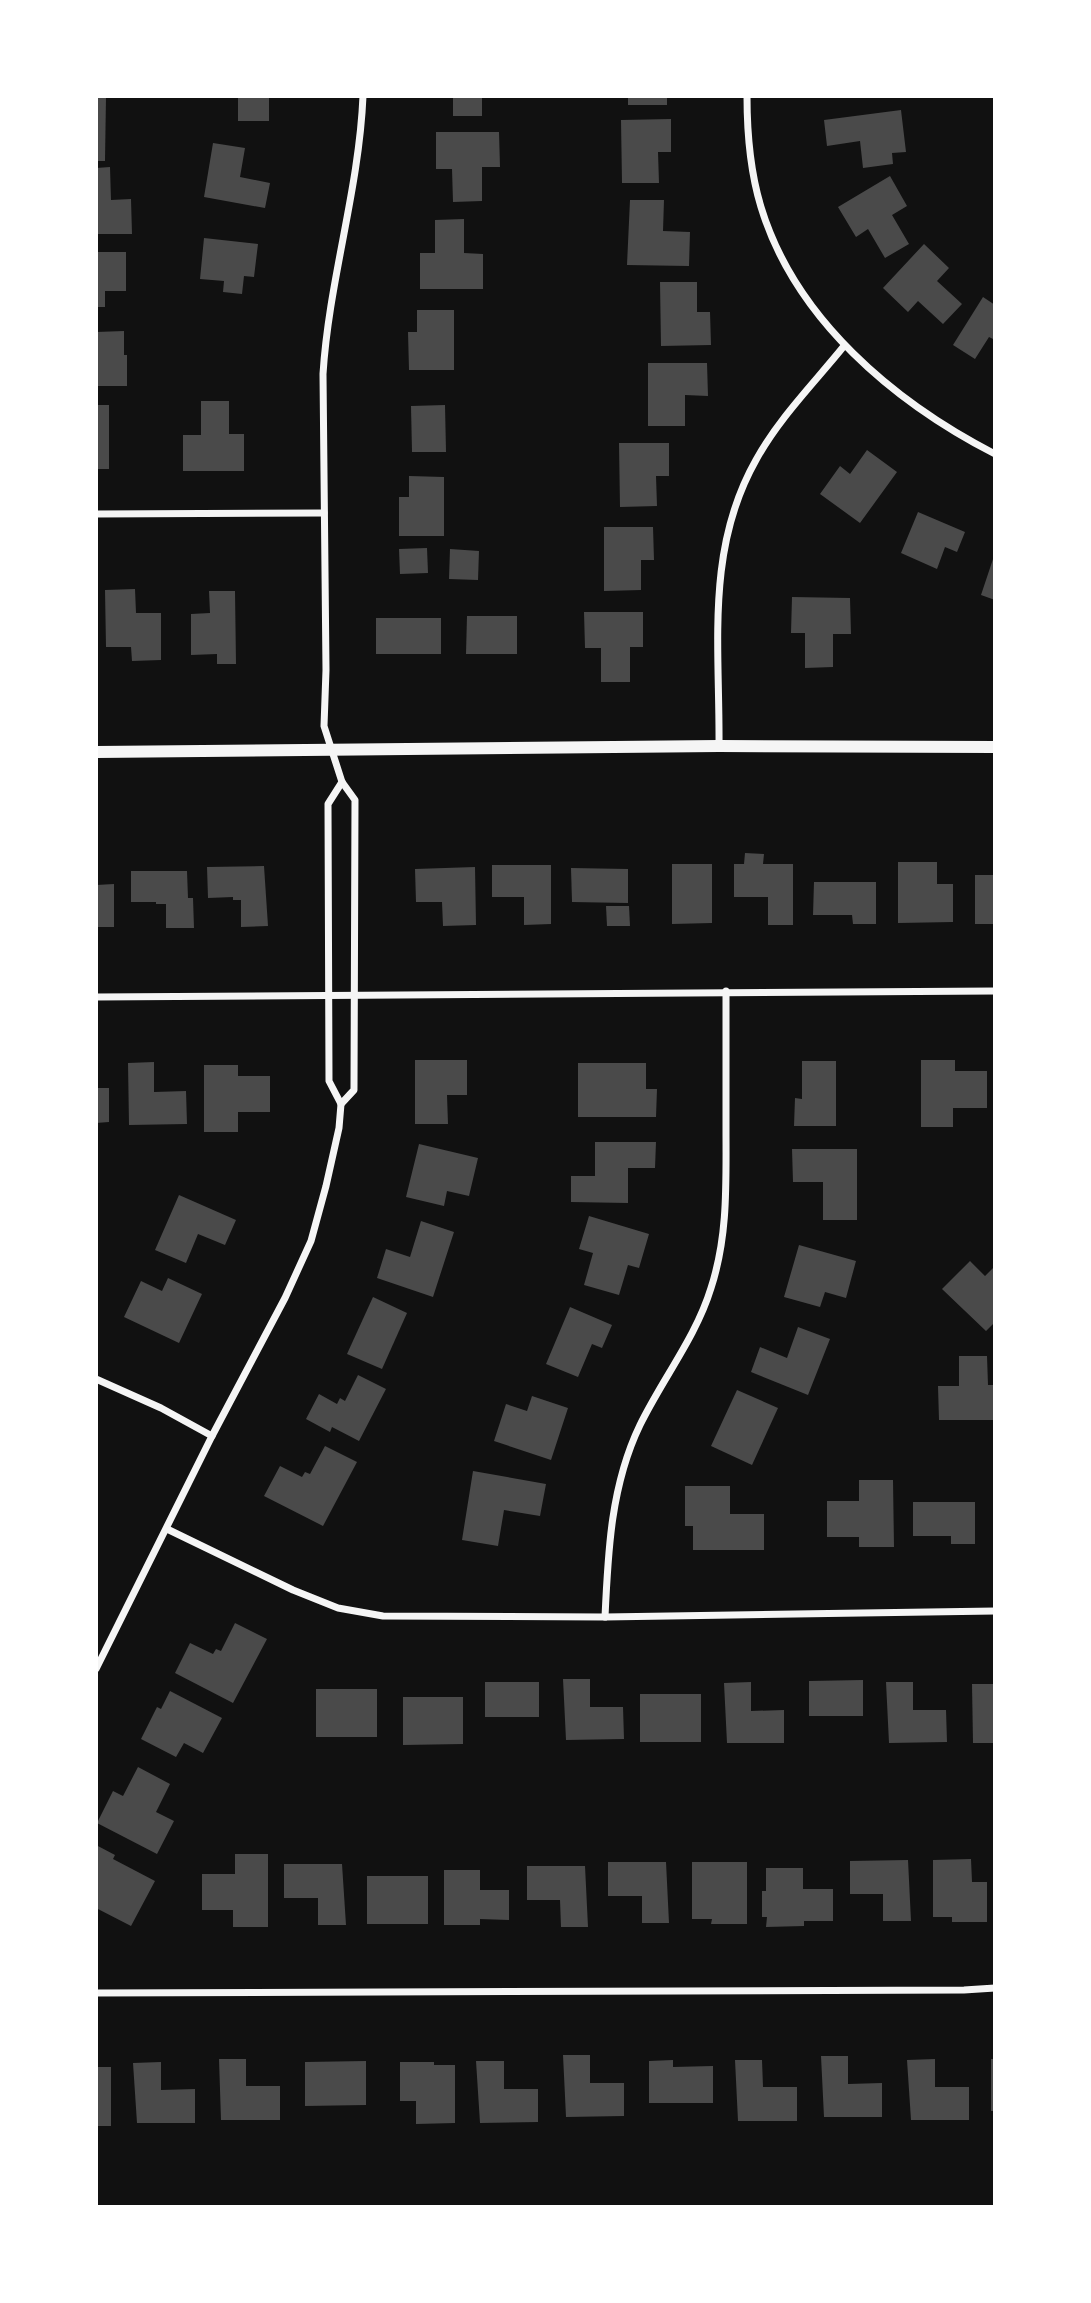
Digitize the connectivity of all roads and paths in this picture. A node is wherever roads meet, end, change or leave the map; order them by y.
1 (363, 96) edge
2 (747, 96) edge
3 (844, 346) junction
4 (995, 454) edge
5 (324, 513) junction
6 (96, 514) edge
7 (719, 746) junction
8 (995, 747) edge
9 (332, 751) junction
10 (96, 752) edge
11 (342, 782) junction
12 (726, 991) junction
13 (995, 991) edge
14 (355, 994) junction
15 (330, 995) junction
16 (96, 997) edge
17 (341, 1104) junction
18 (96, 1379) edge
19 (212, 1436) junction
20 (167, 1529) junction
21 (995, 1611) edge
22 (605, 1617) junction
23 (96, 1669) edge
24 (995, 1988) edge
25 (96, 1993) edge

1 - 5 street
2 - 3 street
3 - 4 street
3 - 7 street
5 - 6 street
5 - 9 street
7 - 8 street
7 - 9 street
9 - 10 street
9 - 11 street
11 - 14 street
11 - 15 street
12 - 13 street
12 - 14 street
12 - 22 street
14 - 15 street
14 - 17 street
15 - 16 street
15 - 17 street
17 - 19 street
18 - 19 street
19 - 20 street
20 - 22 street
20 - 23 street
21 - 22 street
24 - 25 street

